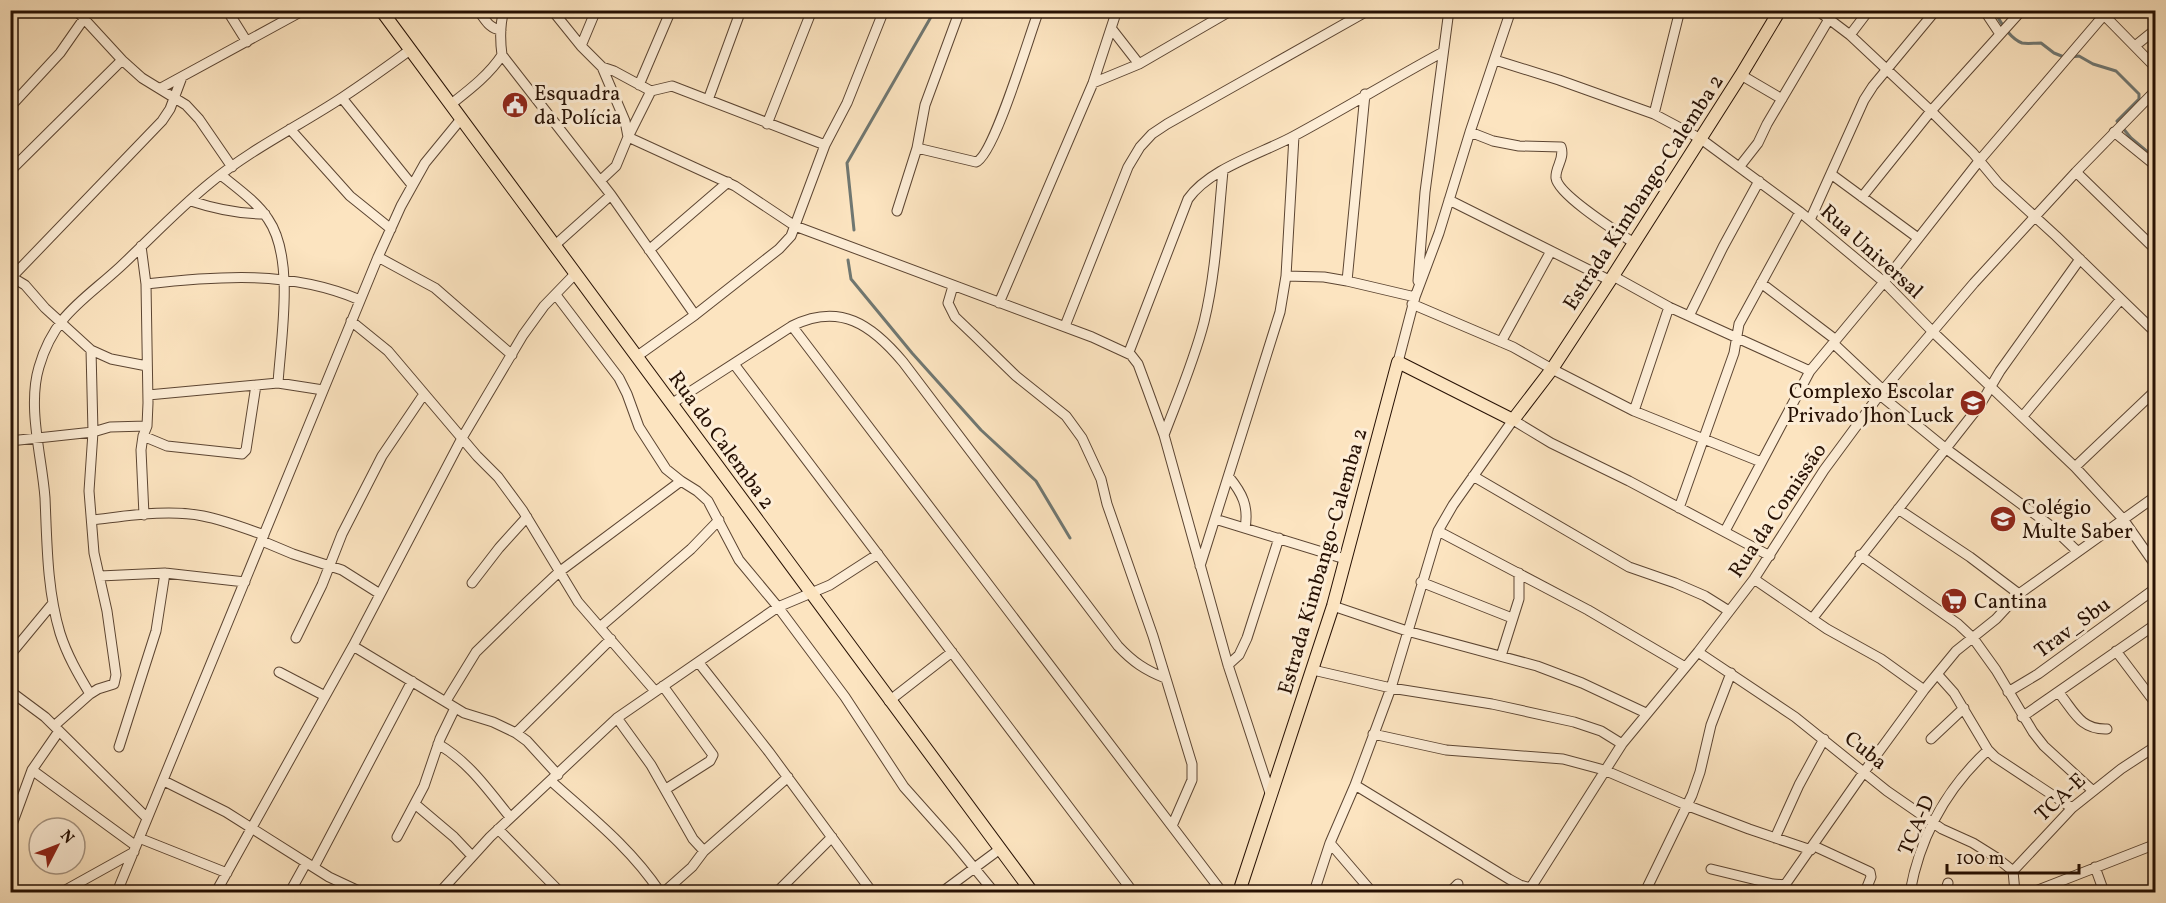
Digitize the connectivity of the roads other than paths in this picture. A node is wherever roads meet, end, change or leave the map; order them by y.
1 (76, 10) edge
2 (90, 10) edge
3 (227, 10) edge
4 (304, 10) edge
5 (381, 10) edge
6 (478, 10) edge
7 (504, 10) edge
8 (552, 10) edge
9 (596, 10) edge
10 (671, 10) edge
11 (741, 10) edge
12 (812, 10) edge
13 (884, 10) edge
14 (960, 10) edge
15 (1039, 10) edge
16 (1117, 10) edge
17 (1232, 10) edge
18 (1369, 10) edge
19 (1449, 10) edge
20 (1511, 10) edge
21 (1680, 10) edge
22 (1780, 10) edge
23 (1817, 10) edge
24 (1869, 10) edge
25 (1936, 10) edge
26 (1984, 10) edge
27 (2022, 10) edge
28 (2102, 13) edge
29 (83, 19) junction
30 (1829, 19) junction
31 (1110, 28) junction
32 (2156, 29) edge
33 (501, 30) junction
34 (2000, 34) junction
35 (1850, 35) junction
36 (247, 42) junction
37 (581, 46) junction
38 (2135, 46) junction
39 (410, 50) junction
40 (1443, 52) junction
41 (501, 55) junction
42 (122, 60) junction
43 (1495, 60) junction
44 (1139, 64) junction
45 (602, 67) junction
46 (2156, 68) edge
47 (1887, 69) junction
48 (1741, 75) junction
49 (182, 77) junction
50 (1093, 83) junction
51 (639, 85) junction
52 (161, 88) junction
53 (2156, 90) edge
54 (651, 91) junction
55 (1365, 94) junction
56 (176, 97) junction
57 (342, 98) junction
58 (1782, 99) junction
59 (708, 100) junction
60 (450, 105) junction
61 (10, 107) edge
62 (1931, 111) junction
63 (1654, 114) junction
64 (461, 119) junction
65 (767, 124) junction
66 (290, 129) junction
67 (1470, 132) junction
68 (2114, 132) junction
69 (1294, 136) junction
70 (628, 137) junction
71 (1701, 139) junction
72 (825, 146) junction
73 (917, 148) junction
74 (1978, 160) junction
75 (1740, 166) junction
76 (2156, 166) edge
77 (232, 167) junction
78 (10, 171) edge
79 (1223, 171) junction
80 (2076, 172) junction
81 (1831, 174) junction
82 (221, 175) junction
83 (600, 181) junction
84 (1759, 181) junction
85 (728, 182) junction
86 (412, 185) junction
87 (611, 195) junction
88 (1862, 197) junction
89 (1449, 200) junction
90 (190, 201) junction
91 (897, 212) dead end
92 (1800, 212) junction
93 (265, 214) junction
94 (2035, 216) junction
95 (1810, 220) junction
96 (795, 226) junction
97 (1422, 228) junction
98 (391, 229) junction
99 (1440, 233) junction
100 (1918, 238) junction
101 (1634, 243) junction
102 (141, 246) junction
103 (554, 246) junction
104 (649, 250) junction
105 (2156, 250) edge
106 (1551, 251) junction
107 (378, 257) junction
108 (2080, 259) junction
109 (575, 274) junction
110 (1286, 276) junction
111 (11, 277) edge
112 (1611, 278) junction
113 (285, 280) junction
114 (1347, 281) junction
115 (1884, 282) junction
116 (146, 284) junction
117 (1761, 284) junction
118 (953, 286) junction
119 (1418, 287) junction
120 (556, 295) junction
121 (2121, 299) junction
122 (360, 300) junction
123 (1413, 301) junction
124 (999, 303) junction
125 (1669, 308) junction
126 (695, 315) junction
127 (1689, 316) junction
128 (351, 321) junction
129 (60, 322) junction
130 (792, 326) junction
131 (1065, 326) junction
132 (1934, 332) junction
133 (2156, 333) edge
134 (1738, 338) junction
135 (1501, 342) junction
136 (1834, 342) junction
137 (91, 350) junction
138 (1129, 352) junction
139 (512, 355) junction
140 (636, 357) junction
141 (1398, 362) junction
142 (734, 364) junction
143 (147, 366) junction
144 (1552, 369) junction
145 (1810, 371) junction
146 (278, 383) junction
147 (256, 386) junction
148 (1991, 387) junction
149 (323, 390) junction
150 (2156, 390) edge
151 (1881, 392) junction
152 (424, 393) junction
153 (148, 395) junction
154 (670, 404) junction
155 (1634, 411) junction
156 (2023, 417) junction
157 (1513, 420) junction
158 (147, 426) junction
159 (93, 432) junction
160 (1164, 435) junction
161 (143, 436) junction
162 (37, 437) junction
163 (462, 438) junction
164 (1704, 438) junction
165 (10, 441) edge
166 (1945, 448) junction
167 (1761, 462) junction
168 (2075, 468) junction
169 (1473, 476) junction
170 (1229, 477) junction
171 (681, 482) junction
172 (2156, 496) edge
173 (1679, 508) junction
174 (1898, 509) junction
175 (144, 515) junction
176 (527, 517) junction
177 (1215, 519) junction
178 (2123, 519) junction
179 (92, 520) junction
180 (719, 520) junction
181 (1245, 528) junction
182 (1438, 531) junction
183 (1725, 531) junction
184 (263, 538) junction
185 (1280, 538) junction
186 (2078, 551) junction
187 (878, 554) junction
188 (1860, 555) junction
189 (1770, 556) junction
190 (1345, 559) junction
191 (328, 564) junction
192 (1200, 566) junction
193 (2156, 566) edge
194 (560, 572) junction
195 (165, 573) junction
196 (1520, 573) junction
197 (99, 576) junction
198 (1754, 579) junction
199 (245, 582) junction
200 (1421, 582) junction
201 (472, 583) dead end
202 (2156, 588) edge
203 (809, 592) junction
204 (380, 594) junction
205 (2019, 594) junction
206 (53, 603) junction
207 (1333, 606) junction
208 (778, 607) junction
209 (1729, 611) junction
210 (1512, 618) junction
211 (1812, 619) junction
212 (2156, 624) edge
213 (600, 627) junction
214 (1407, 631) junction
215 (296, 638) dead end
216 (1973, 638) junction
217 (611, 639) junction
218 (353, 646) junction
219 (2116, 651) junction
220 (952, 652) junction
221 (1698, 652) junction
222 (10, 655) edge
223 (1501, 656) junction
224 (699, 663) junction
225 (1228, 665) junction
226 (1685, 668) junction
227 (1313, 670) junction
228 (279, 672) dead end
229 (1731, 674) junction
230 (1937, 674) junction
231 (1166, 678) junction
232 (412, 681) junction
233 (1391, 688) junction
234 (659, 689) junction
235 (1924, 690) junction
236 (10, 691) edge
237 (2008, 692) junction
238 (2059, 693) junction
239 (90, 694) junction
240 (325, 696) junction
241 (446, 701) junction
242 (889, 701) junction
243 (2156, 704) edge
244 (455, 708) junction
245 (1964, 708) junction
246 (1646, 713) junction
247 (2022, 717) junction
248 (617, 718) junction
249 (56, 729) junction
250 (2106, 729) dead end
251 (516, 733) junction
252 (1373, 734) junction
253 (1824, 739) junction
254 (1931, 739) dead end
255 (438, 744) junction
256 (1622, 744) junction
257 (2156, 746) edge
258 (119, 747) dead end
259 (1988, 750) junction
260 (32, 770) junction
261 (1604, 770) junction
262 (1864, 772) junction
263 (788, 777) junction
264 (554, 778) junction
265 (164, 781) junction
266 (1355, 785) junction
267 (666, 789) junction
268 (2092, 790) junction
269 (1272, 798) junction
270 (415, 804) junction
271 (1686, 805) junction
272 (2072, 808) junction
273 (510, 817) junction
274 (147, 818) junction
275 (1932, 822) junction
276 (1172, 826) junction
277 (253, 828) junction
278 (498, 829) junction
279 (10, 830) edge
280 (398, 837) dead end
281 (832, 837) junction
282 (1775, 838) junction
283 (1330, 843) junction
284 (2156, 844) edge
285 (136, 845) junction
286 (1813, 848) junction
287 (1000, 849) junction
288 (704, 851) junction
289 (472, 856) junction
290 (310, 865) junction
291 (975, 867) junction
292 (2095, 867) junction
293 (1711, 869) dead end
294 (2013, 871) junction
295 (227, 873) junction
296 (1458, 884) dead end
297 (1783, 889) edge
298 (1529, 890) edge
299 (62, 892) edge
300 (117, 892) edge
301 (216, 892) edge
302 (290, 892) edge
303 (361, 892) edge
304 (440, 892) edge
305 (560, 892) edge
306 (662, 892) edge
307 (777, 892) edge
308 (872, 892) edge
309 (942, 892) edge
310 (994, 892) edge
311 (1032, 892) edge
312 (1133, 892) edge
313 (1222, 892) edge
314 (1239, 892) edge
315 (1314, 892) edge
316 (1372, 892) edge
317 (1450, 892) edge
318 (1546, 892) edge
319 (1645, 892) edge
320 (1865, 892) edge
321 (1910, 892) edge
322 (2015, 892) edge
323 (2033, 892) edge
324 (2104, 892) edge

1 - 29 street
2 - 29 street
3 - 36 street
4 - 36 street
5 - 39 main road, Rua do Calemba 2
6 - 33 street
7 - 33 street
8 - 37 street
9 - 37 street
10 - 51 street
11 - 59 street
12 - 65 street
13 - 72 street
14 - 73 street
15 - 73 street
16 - 31 street
17 - 44 street
18 - 131 street
19 - 40 street
20 - 43 street
21 - 63 street
22 - 48 main road, Estrada Kimbango-Calemba 2
23 - 30 street
24 - 35 street
25 - 47 street
26 - 34 street
27 - 34 street
28 - 38 street
28 - 74 street
29 - 42 street
29 - 61 street
30 - 35 street
30 - 58 street
31 - 44 street
31 - 50 street
32 - 38 street
33 - 41 street
34 - 62 street
35 - 47 street
36 - 49 street
37 - 45 street
38 - 46 street
39 - 57 street
39 - 60 main road, Rua do Calemba 2
40 - 55 street
40 - 97 street
41 - 60 street
41 - 83 street
42 - 52 street
42 - 78 street
43 - 63 street, Rua Universal
43 - 67 street
44 - 50 street
45 - 51 street
45 - 70 street
47 - 62 street
47 - 81 street
48 - 58 street
48 - 71 main road, Estrada Kimbango-Calemba 2
49 - 52 street
49 - 56 street
50 - 124 street
51 - 54 street
52 - 56 street
53 - 68 street, Rua da Comissão
54 - 59 street
54 - 70 street
55 - 69 street
55 - 114 street
56 - 77 street
56 - 111 street
57 - 66 street
57 - 86 street
58 - 75 street
59 - 65 street
60 - 64 main road, Rua do Calemba 2
62 - 74 street
62 - 88 street
63 - 71 street, Rua Universal
64 - 86 street
64 - 103 main road, Rua do Calemba 2
65 - 72 street
66 - 77 street
66 - 98 street
67 - 89 street
67 - 101 street
68 - 76 street
68 - 80 street, Rua da Comissão
69 - 79 street
69 - 110 street
70 - 83 street
70 - 85 street
71 - 75 street, Rua Universal
71 - 101 main road, Estrada Kimbango-Calemba 2
72 - 96 street
73 - 91 street
74 - 94 street
74 - 100 street
75 - 84 street, Rua Universal
77 - 82 street
79 - 138 street
79 - 160 street
80 - 94 street, Rua da Comissão
80 - 105 street
81 - 88 street
81 - 95 street
82 - 90 street
82 - 93 street
83 - 87 street
84 - 92 street, Rua Universal
84 - 127 street
85 - 96 street
85 - 104 street
86 - 98 street
87 - 103 street
87 - 104 street
88 - 100 street
89 - 99 street
89 - 106 street
90 - 93 street
90 - 102 street
92 - 95 street, Rua Universal
92 - 117 street
93 - 113 street
94 - 108 street
94 - 132 street, Rua da Comissão
95 - 115 street, Rua Universal
96 - 118 street
96 - 126 street
97 - 99 street
97 - 119 street
98 - 107 street
99 - 119 street
100 - 115 street
101 - 112 main road, Estrada Kimbango-Calemba 2
102 - 116 street
102 - 129 street
103 - 109 main road, Rua do Calemba 2
104 - 126 street
106 - 112 street
106 - 135 street
107 - 122 street
107 - 139 street
108 - 121 street
108 - 148 street
109 - 120 street
109 - 140 main road, Rua do Calemba 2
110 - 114 street
110 - 170 street
111 - 129 street
112 - 125 street
112 - 144 main road, Estrada Kimbango-Calemba 2
113 - 116 street
113 - 122 street
113 - 146 street
114 - 123 street
115 - 132 street, Rua Universal
115 - 136 street
116 - 143 street
117 - 134 street
117 - 136 street
118 - 124 street
118 - 231 street
119 - 123 street
120 - 139 street
120 - 171 street
121 - 133 street
121 - 156 street
122 - 128 street
123 - 135 street
123 - 141 street
124 - 131 street
125 - 127 street
125 - 155 street
126 - 140 street
127 - 134 street
128 - 149 street
128 - 152 street
129 - 137 street
129 - 162 street
130 - 142 street
130 - 231 street
130 - 276 street
131 - 138 street
132 - 148 street, Rua Universal
132 - 151 street, Rua da Comissão
134 - 145 street
134 - 164 street
135 - 144 street
136 - 145 street
136 - 151 street
137 - 143 street
137 - 159 street
138 - 160 street
139 - 163 street
140 - 154 main road, Rua do Calemba 2
141 - 157 main road
141 - 190 main road, Estrada Kimbango-Calemba 2
142 - 154 street
142 - 187 street
143 - 153 street
144 - 155 street
144 - 157 main road, Estrada Kimbango-Calemba 2
145 - 167 street
146 - 147 street
146 - 149 street
147 - 153 street
147 - 161 street
148 - 156 street, Rua Universal
148 - 166 street
149 - 184 street
150 - 168 street
151 - 166 street
151 - 189 street, Rua da Comissão
152 - 163 street
152 - 191 street
153 - 158 street
154 - 203 main road, Rua do Calemba 2
155 - 164 street
156 - 168 street, Rua Universal
157 - 169 street, Estrada Kimbango-Calemba 2
157 - 173 street
158 - 159 street
158 - 161 street
159 - 162 street
159 - 179 street
160 - 192 street
161 - 175 street
162 - 165 street
162 - 206 street
163 - 176 street
163 - 204 street
164 - 167 street
164 - 173 street
166 - 174 street
166 - 186 street
167 - 183 street
168 - 178 street, Rua Universal
169 - 182 street, Estrada Kimbango-Calemba 2
169 - 209 street
170 - 177 street
170 - 181 street
171 - 180 street
171 - 194 street
172 - 178 street
173 - 183 street
174 - 188 street
174 - 205 street
175 - 179 street
175 - 184 street
176 - 194 street
176 - 201 street
177 - 181 street
177 - 192 street
178 - 186 street
178 - 193 street, Rua Universal
179 - 197 street
180 - 208 street
180 - 213 street
181 - 185 street
182 - 196 street
182 - 200 street, Estrada Kimbango-Calemba 2
183 - 189 street
184 - 191 street
184 - 199 street
185 - 190 street
185 - 225 street
186 - 205 street
187 - 203 street
187 - 220 street
188 - 211 street
188 - 216 street
189 - 198 street, Rua da Comissão
190 - 207 main road, Estrada Kimbango-Calemba 2
191 - 204 street
191 - 215 street
192 - 225 street
194 - 213 street
194 - 241 street
195 - 197 street
195 - 199 street
195 - 258 street
196 - 210 street
196 - 226 street
197 - 239 street
198 - 209 street, Rua da Comissão
198 - 211 street
199 - 265 street
200 - 210 street
200 - 214 street, Estrada Kimbango-Calemba 2
202 - 237 street, Trav_Sbu
203 - 208 street
203 - 242 main road, Rua do Calemba 2
204 - 218 street
205 - 216 street
206 - 222 street
206 - 239 street
207 - 214 street
207 - 227 main road, Estrada Kimbango-Calemba 2
208 - 224 street
208 - 291 street
209 - 221 street, Rua da Comissão
210 - 223 street
211 - 235 street
212 - 219 street
213 - 217 street
214 - 223 street
214 - 233 street, Estrada Kimbango-Calemba 2
216 - 230 street
216 - 237 street
217 - 234 street
217 - 251 street
218 - 232 street
218 - 240 street
219 - 238 street
219 - 243 street
220 - 242 street
220 - 312 street
221 - 226 street, Rua da Comissão
221 - 229 street, Cuba
223 - 246 street
224 - 234 street
224 - 263 street
225 - 269 street
226 - 246 street, Rua da Comissão
227 - 233 street
227 - 269 main road, Estrada Kimbango-Calemba 2
228 - 240 street
229 - 253 street, Cuba
229 - 271 street
230 - 235 street
230 - 245 street
231 - 276 street
232 - 241 street
232 - 290 street
233 - 252 street, Estrada Kimbango-Calemba 2
233 - 256 street
234 - 248 street
234 - 267 street
235 - 262 street
236 - 249 street
237 - 247 street
238 - 247 street
238 - 250 street
239 - 249 street
240 - 277 street
241 - 244 street
242 - 287 main road, Rua do Calemba 2
244 - 251 street
244 - 255 street
245 - 254 street
245 - 259 street
246 - 256 street, Rua da Comissão
247 - 268 street
248 - 264 street
248 - 267 street
249 - 260 street
249 - 274 street
251 - 264 street
252 - 261 street
252 - 266 street, Estrada Kimbango-Calemba 2
253 - 262 street, Cuba
253 - 282 street
255 - 270 street
255 - 273 street
256 - 261 street, Rua da Comissão
257 - 268 street, TCA-E
259 - 272 street
259 - 275 street, TCA-D
260 - 279 street
260 - 285 street
261 - 271 street
261 - 298 street, Rua da Comissão
262 - 275 street, Cuba
262 - 286 street
263 - 281 street
263 - 288 street
264 - 273 street
264 - 306 street
265 - 274 street
265 - 277 street
266 - 283 street, Estrada Kimbango-Calemba 2
266 - 298 street
267 - 288 street
268 - 272 street, TCA-E
269 - 314 main road, Estrada Kimbango-Calemba 2
270 - 280 street
270 - 289 street
271 - 282 street
271 - 319 street
272 - 294 street, TCA-E
273 - 278 street
274 - 285 street
275 - 294 street, Cuba
275 - 321 street, TCA-D
276 - 313 street
277 - 290 street
277 - 295 street
278 - 289 street
278 - 305 street
281 - 307 street
281 - 308 street
282 - 286 street
283 - 315 street, Estrada Kimbango-Calemba 2
283 - 316 street
284 - 292 street
285 - 295 street
285 - 299 street
285 - 300 street
286 - 297 street
286 - 320 street
287 - 291 street
287 - 311 main road, Rua do Calemba 2
288 - 306 street
289 - 304 street
290 - 302 street
290 - 303 street
291 - 309 street
291 - 310 street
292 - 323 street
292 - 324 street
293 - 297 street
294 - 322 street
295 - 301 street
296 - 317 street
298 - 318 street

